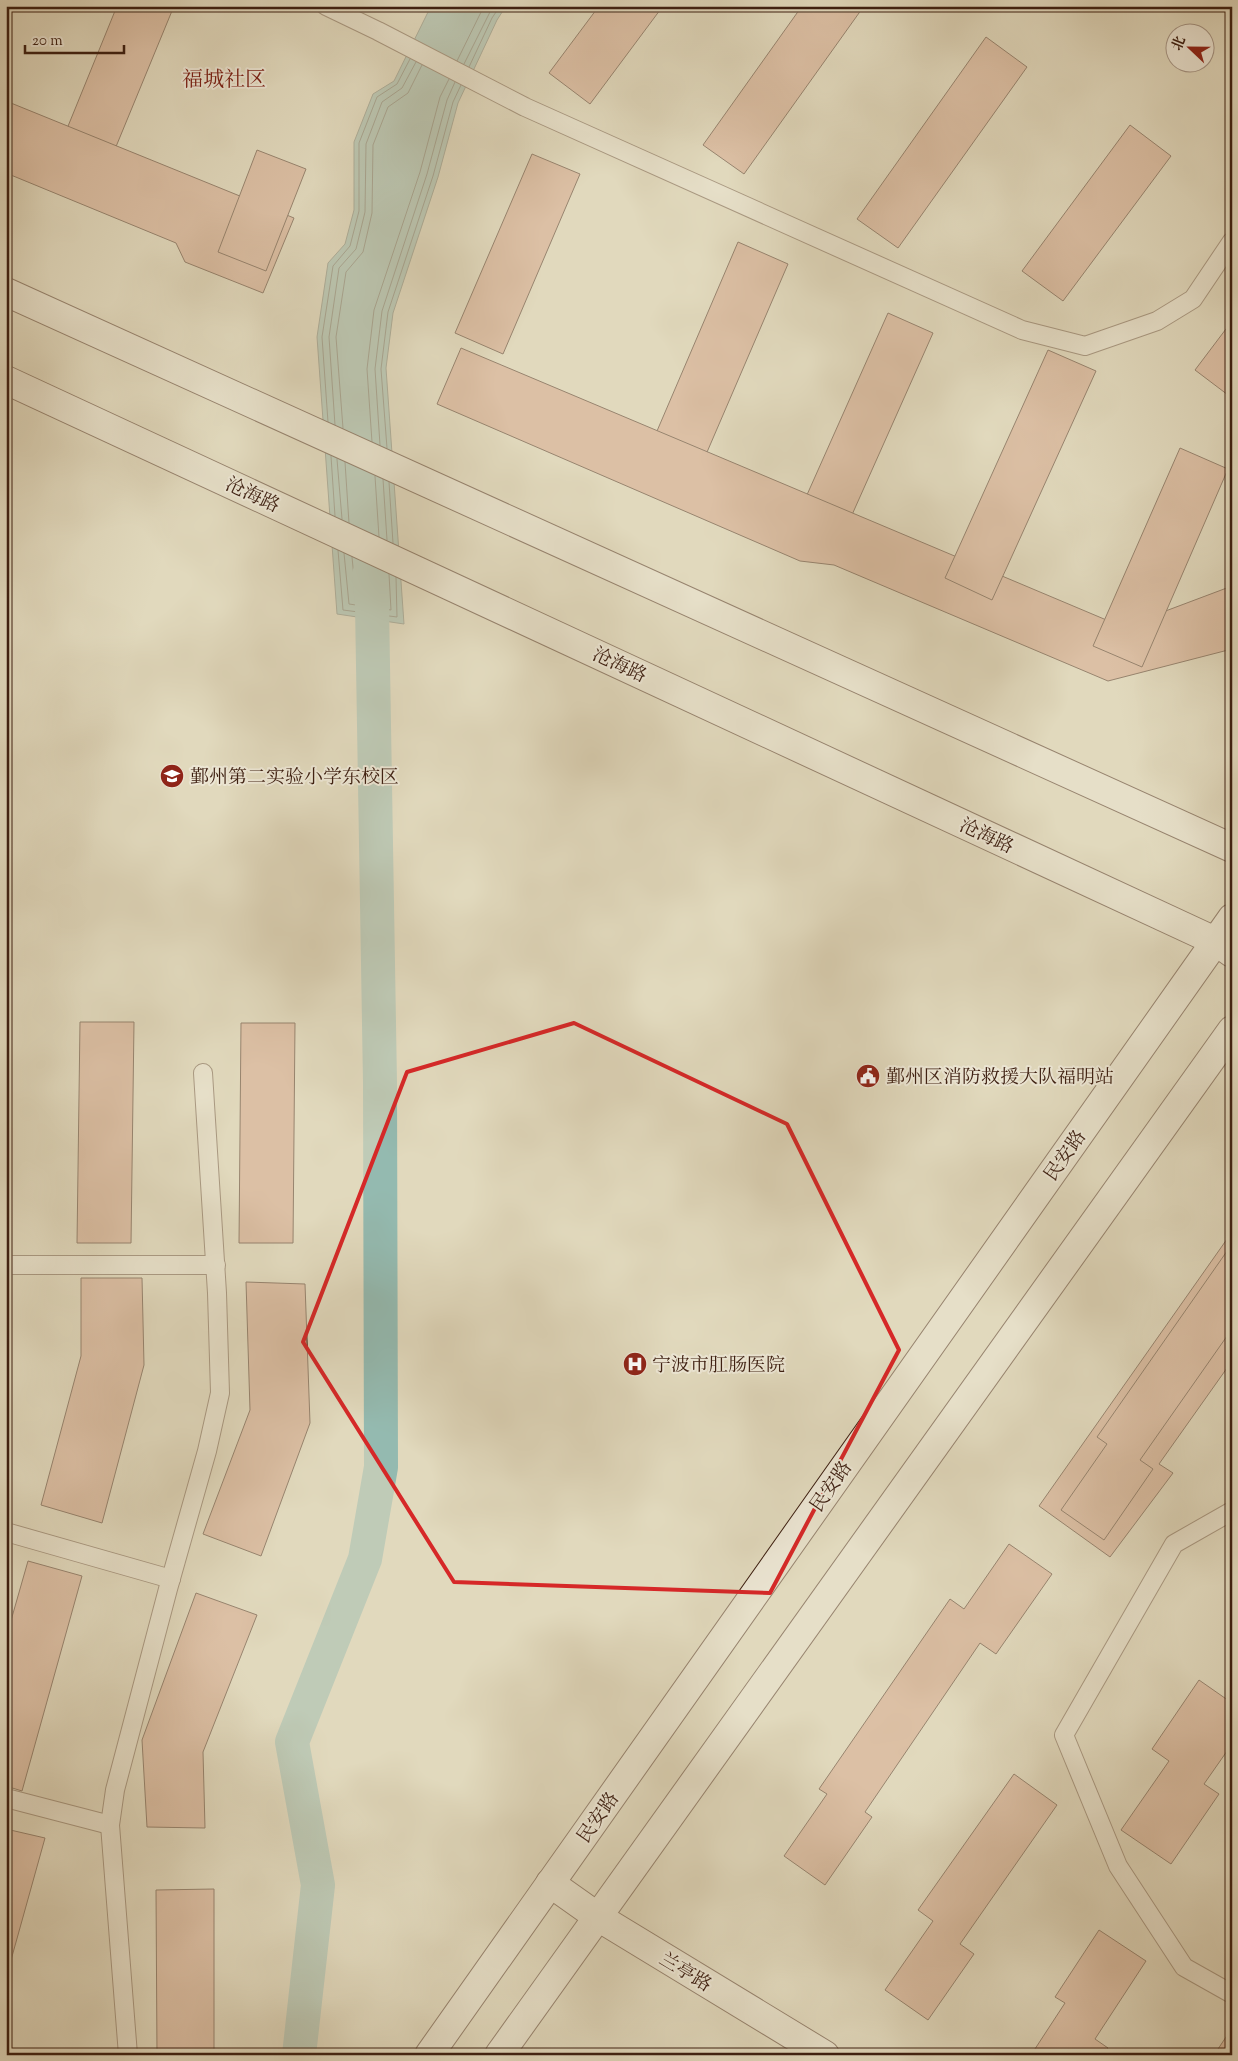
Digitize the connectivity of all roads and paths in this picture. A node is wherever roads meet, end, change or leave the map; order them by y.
1 (326, 6) edge
2 (1232, 241) edge
3 (6, 292) edge
4 (6, 380) edge
5 (1232, 848) edge
6 (1232, 918) edge
7 (1224, 947) edge
8 (1232, 1030) edge
9 (203, 1073) dead end
10 (6, 1265) edge
11 (216, 1265) junction
12 (1232, 1511) edge
13 (6, 1532) edge
14 (171, 1578) junction
15 (6, 1798) edge
16 (110, 1825) junction
17 (550, 1883) junction
18 (598, 1917) junction
19 (1232, 1994) edge
20 (128, 2055) edge
21 (429, 2055) edge
22 (499, 2055) edge
23 (825, 2055) edge

1 - 2 lane
3 - 5 main road
4 - 7 main road, 沧海路
6 - 7 main road, 民安路
7 - 17 main road, 民安路
8 - 18 main road
9 - 11 lane
10 - 11 lane
11 - 14 lane
12 - 19 lane
13 - 14 lane
14 - 16 lane
15 - 16 lane
16 - 20 lane
17 - 18 main road, 兰亭路
17 - 21 main road, 民安路
18 - 22 main road
18 - 23 main road, 兰亭路

